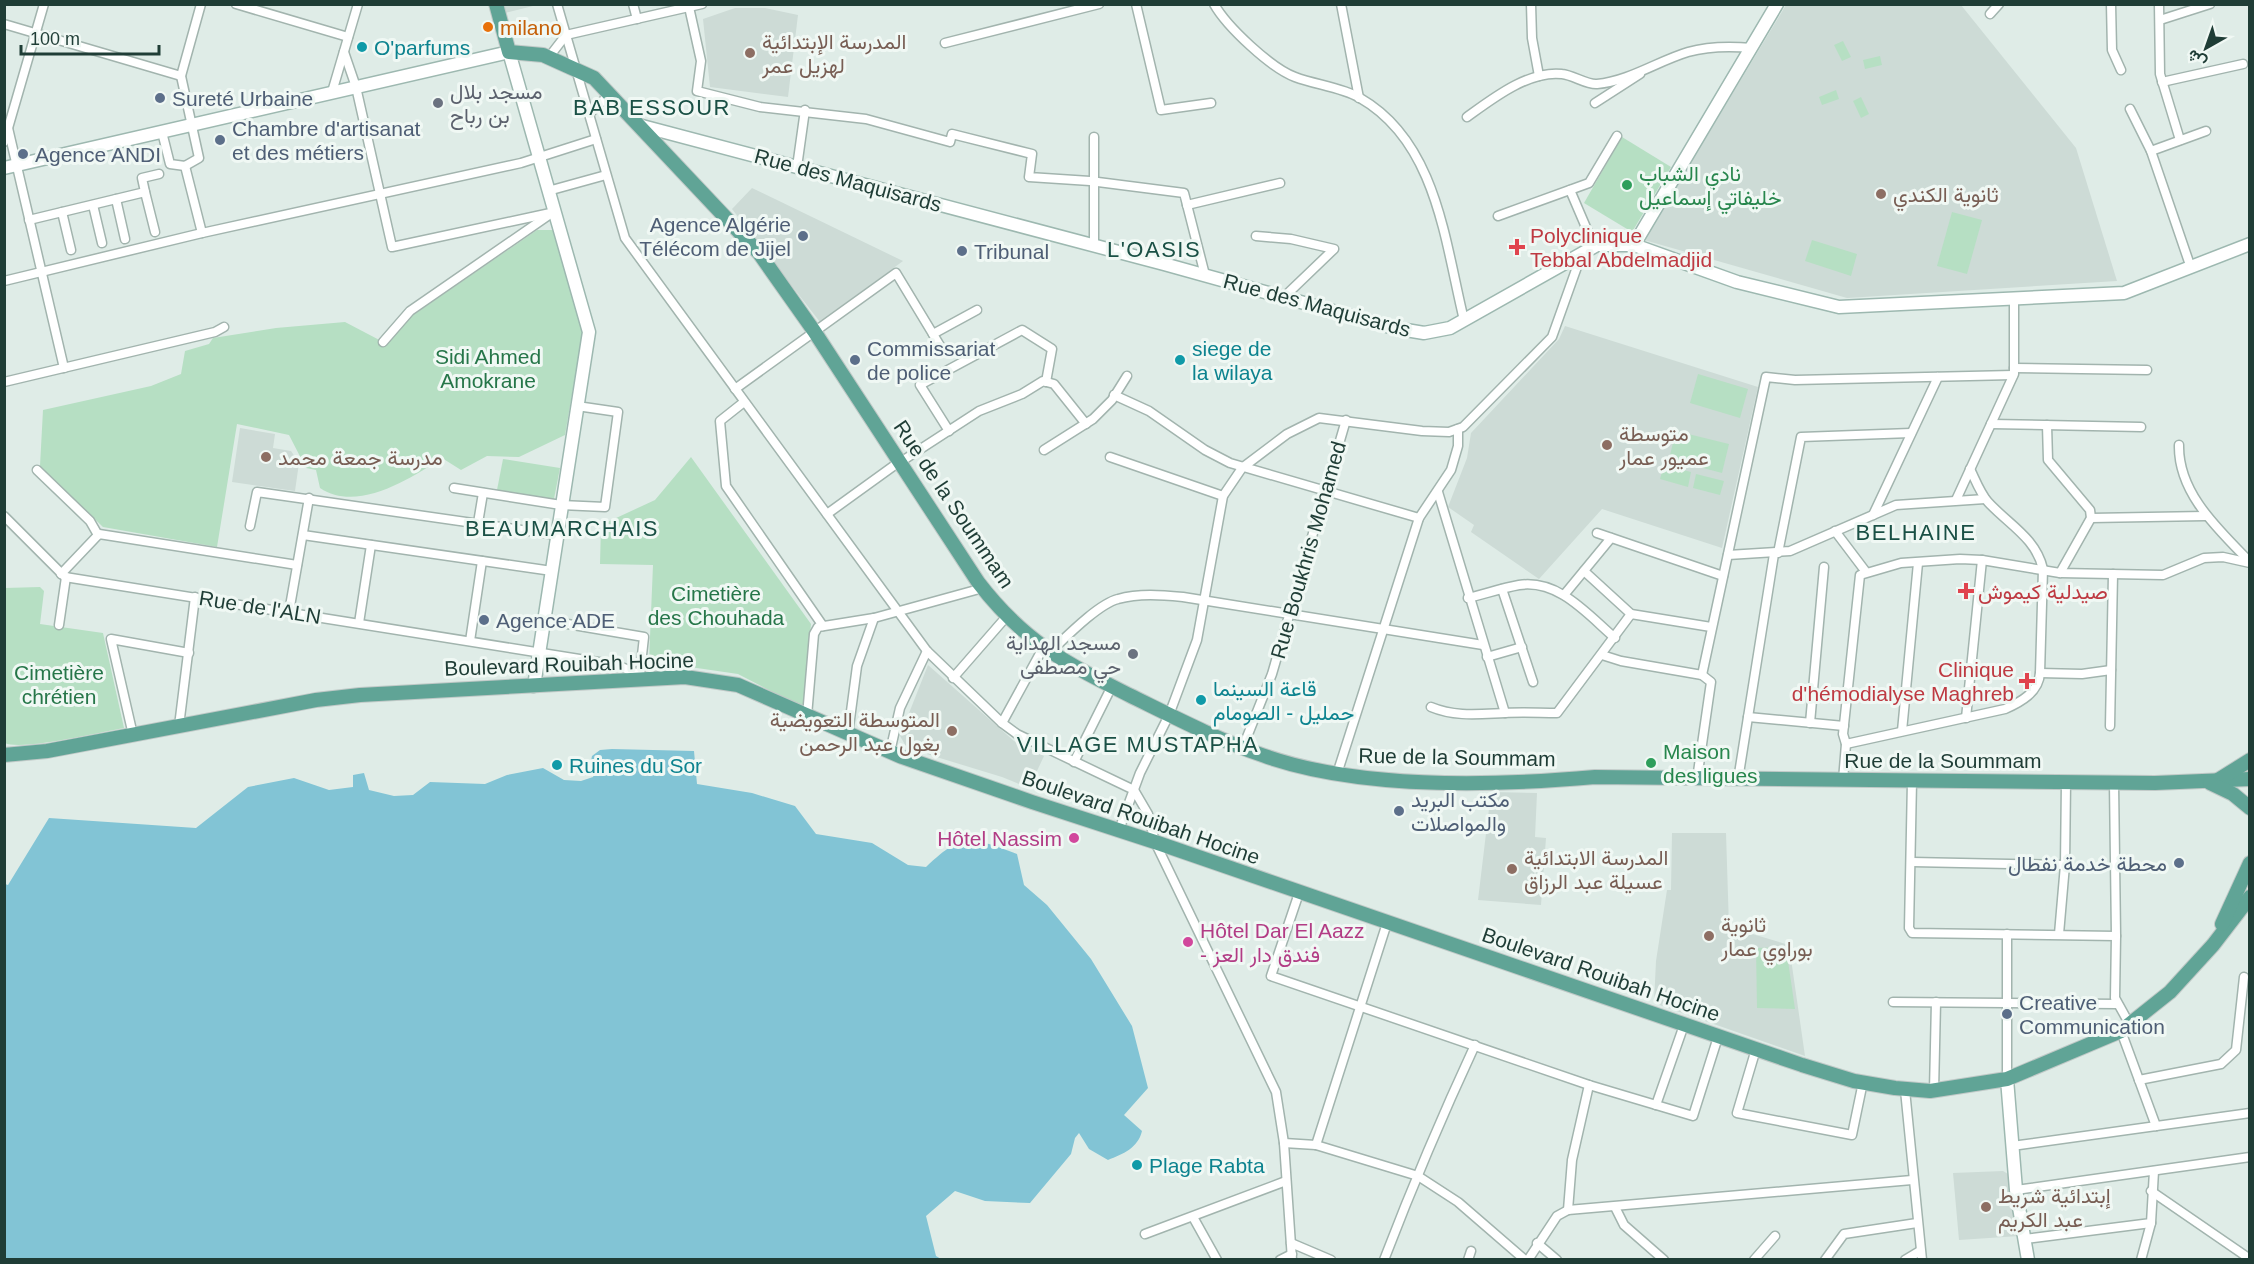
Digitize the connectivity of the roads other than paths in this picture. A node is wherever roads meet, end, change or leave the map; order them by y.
1 (44, 4) edge
2 (201, 4) edge
3 (236, 4) edge
4 (358, 4) edge
5 (496, 4) edge
6 (557, 4) edge
7 (633, 4) edge
8 (702, 4) edge
9 (1099, 4) edge
10 (1136, 4) edge
11 (1214, 4) edge
12 (1341, 4) edge
13 (1531, 4) edge
14 (1777, 4) edge
15 (2111, 4) edge
16 (2159, 4) edge
17 (2210, 4) edge
18 (689, 7) junction
19 (638, 19) junction
20 (2160, 20) junction
21 (4, 24) edge
22 (36, 33) junction
23 (566, 35) junction
24 (348, 37) junction
25 (945, 43) dead end
26 (1752, 48) junction
27 (344, 52) junction
28 (509, 52) junction
29 (549, 57) junction
30 (2243, 64) dead end
31 (576, 68) junction
32 (1645, 70) junction
33 (2121, 70) dead end
34 (180, 76) junction
35 (1539, 76) junction
36 (2162, 82) junction
37 (356, 87) junction
38 (332, 92) junction
39 (611, 93) junction
40 (1359, 98) junction
41 (1211, 103) dead end
42 (1595, 103) dead end
43 (2130, 109) dead end
44 (805, 110) junction
45 (9, 112) edge
46 (589, 114) junction
47 (1467, 117) dead end
48 (192, 125) junction
49 (642, 126) junction
50 (8, 128) junction
51 (2206, 131) dead end
52 (162, 132) junction
53 (1617, 136) dead end
54 (1094, 137) dead end
55 (596, 139) junction
56 (2180, 141) junction
57 (4, 142) edge
58 (2151, 151) junction
59 (539, 157) junction
60 (185, 166) junction
61 (10, 167) edge
62 (797, 167) junction
63 (159, 174) dead end
64 (606, 175) junction
65 (1096, 182) junction
66 (1280, 183) dead end
67 (1570, 190) junction
68 (548, 191) junction
69 (145, 192) junction
70 (380, 193) junction
71 (116, 199) junction
72 (93, 205) junction
73 (1187, 205) junction
74 (62, 212) junction
75 (555, 212) junction
76 (1498, 216) dead end
77 (29, 220) junction
78 (155, 232) dead end
79 (202, 233) junction
80 (1256, 236) dead end
81 (125, 239) dead end
82 (102, 243) dead end
83 (2250, 244) edge
84 (1094, 245) junction
85 (1634, 245) junction
86 (1594, 246) junction
87 (71, 250) dead end
88 (1582, 253) junction
89 (2191, 268) junction
90 (41, 272) junction
91 (1205, 275) junction
92 (4, 281) edge
93 (1284, 297) junction
94 (2014, 299) junction
95 (977, 310) dead end
96 (1464, 320) junction
97 (224, 327) dead end
98 (814, 331) junction
99 (933, 334) junction
100 (383, 342) dead end
101 (942, 349) dead end
102 (64, 368) junction
103 (2147, 370) dead end
104 (2014, 372) junction
105 (1127, 376) dead end
106 (1938, 377) junction
107 (4, 382) edge
108 (1046, 382) junction
109 (735, 388) junction
110 (1114, 395) junction
111 (744, 402) junction
112 (578, 406) junction
113 (1346, 420) junction
114 (1086, 424) junction
115 (1991, 424) junction
116 (2047, 425) junction
117 (2140, 427) dead end
118 (1458, 429) junction
119 (949, 431) junction
120 (1911, 433) junction
121 (2179, 445) dead end
122 (1044, 450) dead end
123 (1110, 457) dead end
124 (899, 462) junction
125 (1242, 468) junction
126 (1970, 469) junction
127 (38, 470) dead end
128 (454, 488) dead end
129 (1325, 492) junction
130 (1438, 492) junction
131 (483, 493) junction
132 (1222, 496) junction
133 (309, 498) junction
134 (1956, 500) junction
135 (1985, 500) junction
136 (561, 505) junction
137 (826, 513) junction
138 (1873, 515) junction
139 (4, 516) edge
140 (2205, 516) junction
141 (1419, 518) junction
142 (2091, 518) junction
143 (478, 523) junction
144 (250, 526) dead end
145 (1835, 531) junction
146 (1597, 533) dead end
147 (303, 534) junction
148 (98, 535) junction
149 (557, 535) junction
150 (1611, 538) junction
151 (371, 544) junction
152 (1776, 553) junction
153 (1728, 555) junction
154 (1982, 560) junction
155 (482, 561) junction
156 (1918, 562) junction
157 (2250, 563) edge
158 (297, 566) junction
159 (1824, 567) dead end
160 (2043, 569) junction
161 (552, 571) junction
162 (1584, 571) junction
163 (1866, 572) junction
164 (2060, 573) junction
165 (2113, 574) junction
166 (64, 575) junction
167 (1723, 576) junction
168 (983, 588) junction
169 (1502, 590) junction
170 (1564, 595) junction
171 (195, 597) junction
172 (1468, 598) junction
173 (1206, 601) junction
174 (289, 612) junction
175 (899, 612) junction
176 (1290, 614) junction
177 (1631, 614) junction
178 (1007, 616) junction
179 (874, 618) junction
180 (544, 620) junction
181 (358, 623) junction
182 (59, 625) dead end
183 (823, 626) junction
184 (1711, 627) junction
185 (1383, 629) junction
186 (1615, 638) junction
187 (470, 641) junction
188 (1483, 645) junction
189 (1521, 647) junction
190 (1046, 650) junction
191 (927, 651) junction
192 (539, 652) junction
193 (189, 653) junction
194 (1602, 655) junction
195 (1487, 657) junction
196 (2111, 670) junction
197 (2040, 673) junction
198 (1702, 675) junction
199 (645, 676) junction
200 (953, 678) junction
201 (1533, 682) dead end
202 (534, 686) junction
203 (1112, 686) junction
204 (1431, 707) dead end
205 (1505, 713) junction
206 (1169, 715) junction
207 (807, 716) junction
208 (1748, 717) junction
209 (1966, 718) junction
210 (1002, 723) junction
211 (1810, 723) junction
212 (179, 726) junction
213 (1844, 726) junction
214 (2110, 726) dead end
215 (1902, 731) junction
216 (848, 734) junction
217 (133, 735) junction
218 (1846, 744) junction
219 (1243, 747) junction
220 (890, 752) junction
221 (4, 755) edge
222 (2250, 760) edge
223 (1074, 762) junction
224 (1337, 774) junction
225 (1697, 779) junction
226 (2250, 779) edge
227 (1738, 780) junction
228 (1843, 780) junction
229 (1912, 781) junction
230 (2066, 782) junction
231 (2212, 782) junction
232 (2114, 783) junction
233 (1134, 790) junction
234 (2250, 808) edge
235 (1119, 830) junction
236 (1155, 842) junction
237 (1912, 862) junction
238 (2250, 863) edge
239 (2065, 865) junction
240 (1299, 893) junction
241 (2250, 897) edge
242 (1387, 923) junction
243 (2007, 934) junction
244 (2060, 934) junction
245 (2116, 936) junction
246 (2213, 945) junction
247 (2244, 977) dead end
248 (1893, 1002) dead end
249 (1936, 1002) junction
250 (2007, 1003) junction
251 (2117, 1004) junction
252 (1360, 1006) junction
253 (1684, 1025) junction
254 (2125, 1028) junction
255 (1718, 1037) junction
256 (1475, 1045) junction
257 (1756, 1049) junction
258 (2007, 1079) junction
259 (2139, 1080) junction
260 (1863, 1083) junction
261 (1589, 1084) junction
262 (1905, 1090) junction
263 (1934, 1091) junction
264 (1656, 1105) junction
265 (2250, 1113) edge
266 (2156, 1126) junction
267 (1284, 1143) junction
268 (1316, 1145) junction
269 (2012, 1146) junction
270 (2250, 1158) edge
271 (2154, 1170) junction
272 (1418, 1176) junction
273 (1912, 1180) junction
274 (1286, 1181) junction
275 (2016, 1190) junction
276 (2151, 1191) junction
277 (1615, 1207) junction
278 (1568, 1210) junction
279 (1193, 1217) junction
280 (1917, 1223) junction
281 (2151, 1223) junction
282 (1145, 1234) dead end
283 (1776, 1236) dead end
284 (2025, 1239) junction
285 (1291, 1243) junction
286 (1538, 1243) junction
287 (1921, 1256) edge
288 (1292, 1257) edge
289 (2250, 1259) edge
290 (1217, 1260) edge
291 (1280, 1260) edge
292 (1331, 1260) edge
293 (1384, 1260) edge
294 (1527, 1260) edge
295 (1557, 1260) edge
296 (1664, 1260) edge
297 (1754, 1260) edge
298 (1825, 1260) edge
299 (1905, 1260) edge
300 (2028, 1260) edge
301 (2141, 1260) edge

1 - 22 street
2 - 34 street
3 - 24 street
4 - 24 street
5 - 28 main road
6 - 23 street
7 - 19 street
8 - 18 street
9 - 25 street
10 - 41 street
11 - 40 street
12 - 40 street
13 - 35 street
14 - 26 main road
15 - 33 street
16 - 20 street
17 - 20 street
18 - 19 street
18 - 44 street
19 - 23 street
20 - 36 street
21 - 22 street
22 - 34 street
22 - 45 street
23 - 29 street
23 - 31 street
24 - 27 street
26 - 32 street
26 - 85 main road
27 - 37 street
27 - 38 street
28 - 29 main road, Rue de la Soummam
28 - 37 main road
28 - 59 main road
29 - 31 main road, Rue de la Soummam
30 - 36 street
31 - 39 main road, Rue de la Soummam
31 - 46 street
32 - 35 street
32 - 42 street
34 - 48 street
35 - 47 street
36 - 56 street
37 - 38 main road
37 - 70 street
38 - 48 main road
39 - 46 street
39 - 49 main road, Rue de la Soummam
40 - 96 street
43 - 58 street
44 - 62 street
44 - 65 street
45 - 50 street
46 - 55 street
48 - 52 main road
48 - 60 street
49 - 62 main road, Rue des Maquisards
49 - 98 main road, Rue de la Soummam
50 - 57 street
50 - 61 street
51 - 56 street
52 - 60 street
52 - 61 main road
53 - 67 street
54 - 65 street
55 - 59 street
55 - 64 street
56 - 58 street
58 - 89 street
59 - 68 main road
59 - 70 street
60 - 79 street
61 - 77 street
62 - 84 main road, Rue des Maquisards
63 - 69 street
64 - 68 street
64 - 109 street
65 - 73 street
65 - 84 street
66 - 73 street
67 - 76 street
67 - 86 street
68 - 75 main road
69 - 71 street
69 - 78 street
70 - 75 street
70 - 79 street
71 - 72 street
71 - 81 street
72 - 74 street
72 - 82 street
73 - 91 street
74 - 77 street
74 - 87 street
75 - 100 street
75 - 112 main road
77 - 90 street
79 - 90 street
80 - 93 street
83 - 89 main road
84 - 91 main road, Rue des Maquisards
85 - 86 main road
85 - 94 main road
86 - 88 main road, Rue des Maquisards
88 - 96 main road, Rue des Maquisards
88 - 118 street
89 - 94 main road
90 - 92 street
90 - 102 street
91 - 93 main road, Rue des Maquisards
93 - 96 main road, Rue des Maquisards
94 - 104 street
95 - 99 street
97 - 102 street
98 - 99 street
98 - 109 street
98 - 124 main road, Rue de la Soummam
99 - 101 street
102 - 107 street
103 - 104 street
104 - 106 street
104 - 115 street
105 - 110 street
106 - 120 street
106 - 153 street
108 - 114 street
108 - 119 street
108 - 119 street
109 - 111 street
110 - 114 street
110 - 125 street
111 - 137 street
111 - 183 street
112 - 136 main road
112 - 136 street
113 - 118 street
113 - 125 street
113 - 129 street, Rue Boukhris Mohamed
114 - 122 street
115 - 116 street
115 - 126 street
116 - 117 street
116 - 142 street
118 - 130 street
119 - 124 street
120 - 138 street
120 - 152 street
121 - 140 street
123 - 132 street
124 - 137 street
124 - 168 main road, Rue de la Soummam
125 - 129 street
125 - 132 street
126 - 134 street
126 - 135 street
127 - 148 street
128 - 131 street
129 - 141 street
129 - 176 street, Rue Boukhris Mohamed
130 - 141 street
130 - 172 street
131 - 136 street
131 - 143 street
132 - 173 street
133 - 143 street
133 - 144 street
133 - 147 street
134 - 135 street
134 - 138 street
135 - 160 street
136 - 149 main road
137 - 175 street
138 - 145 street
139 - 166 street
140 - 142 street
140 - 157 street
141 - 185 street
142 - 164 street
143 - 149 street
145 - 152 street
145 - 163 street
146 - 150 street
147 - 151 street
147 - 158 street
148 - 158 street
148 - 166 street
149 - 161 main road
150 - 162 street
150 - 167 street
151 - 155 street
151 - 181 street
152 - 153 street
152 - 208 street
153 - 167 street
154 - 156 street
154 - 160 street
154 - 209 street
155 - 161 street
155 - 187 street
156 - 163 street
156 - 215 street
157 - 165 street
158 - 174 street
159 - 211 street
160 - 164 street
160 - 197 street
161 - 180 main road
162 - 170 street
162 - 177 street
163 - 213 street
164 - 165 street
165 - 196 street
166 - 171 street, Rue de l'ALN
166 - 182 street
167 - 184 street
168 - 175 street
168 - 178 main road, Rue de la Soummam
169 - 170 street
169 - 172 street
169 - 189 street
170 - 186 street
171 - 174 street, Rue de l'ALN
171 - 193 street
172 - 188 street
173 - 176 street
173 - 190 street
173 - 206 street
174 - 181 street, Rue de l'ALN
175 - 179 street
175 - 191 street
176 - 185 street
176 - 219 street, Rue Boukhris Mohamed
177 - 184 street
177 - 186 street
178 - 190 main road, Rue de la Soummam
178 - 200 street
179 - 183 street
179 - 216 street
180 - 192 main road
180 - 199 street
181 - 187 street, Rue de l'ALN
183 - 207 street
184 - 198 street
185 - 188 street
185 - 224 street
186 - 194 street
187 - 192 street, Rue de l'ALN
188 - 195 street
189 - 195 street
189 - 201 street
190 - 203 main road, Rue de la Soummam
190 - 210 street
191 - 200 street
191 - 220 street
192 - 199 street, Rue de l'ALN
192 - 202 main road
193 - 212 street
193 - 217 street
194 - 198 street
194 - 205 street
195 - 205 street
196 - 197 street
196 - 214 street
197 - 209 street
198 - 225 street
199 - 202 main road, Boulevard Rouibah Hocine
199 - 207 main road, Boulevard Rouibah Hocine
200 - 210 street
202 - 212 main road, Boulevard Rouibah Hocine
203 - 206 main road, Rue de la Soummam
203 - 223 street
204 - 205 street
206 - 219 main road, Rue de la Soummam
206 - 233 street
207 - 216 main road, Boulevard Rouibah Hocine
208 - 211 street
208 - 227 street
209 - 215 street
210 - 223 street
211 - 213 street
212 - 217 main road, Boulevard Rouibah Hocine
213 - 218 street
215 - 218 street
216 - 220 main road, Boulevard Rouibah Hocine
217 - 221 main road, Boulevard Rouibah Hocine
218 - 228 street
219 - 224 main road, Rue de la Soummam
220 - 235 main road, Boulevard Rouibah Hocine
222 - 231 main road
223 - 233 street
224 - 225 main road, Rue de la Soummam
225 - 227 main road, Rue de la Soummam
226 - 231 main road, Rue de la Soummam
227 - 228 main road, Rue de la Soummam
228 - 229 main road, Rue de la Soummam
229 - 230 main road, Rue de la Soummam
229 - 237 street
230 - 232 main road, Rue de la Soummam
230 - 239 street
231 - 232 main road, Rue de la Soummam
231 - 234 main road
232 - 245 street
233 - 235 street
233 - 236 street
235 - 236 main road, Boulevard Rouibah Hocine
236 - 240 main road, Boulevard Rouibah Hocine
236 - 267 street
237 - 239 street
237 - 243 street
238 - 246 main road
239 - 244 street
240 - 242 main road, Boulevard Rouibah Hocine
240 - 252 street
241 - 246 main road
242 - 252 street
242 - 253 main road, Boulevard Rouibah Hocine
243 - 244 street
243 - 250 street
244 - 245 street
245 - 251 street
246 - 254 main road, Boulevard Rouibah Hocine
247 - 259 street
248 - 249 street
249 - 250 street
249 - 263 street
250 - 251 street
250 - 258 street
251 - 254 street
252 - 256 street
252 - 268 street
253 - 255 main road, Boulevard Rouibah Hocine
253 - 264 street
254 - 258 main road, Boulevard Rouibah Hocine
254 - 259 street
255 - 257 main road, Boulevard Rouibah Hocine
255 - 264 street
256 - 261 street
256 - 272 street
257 - 260 main road, Boulevard Rouibah Hocine
257 - 260 street
258 - 263 main road, Boulevard Rouibah Hocine
258 - 269 main road
259 - 266 street
260 - 262 main road, Boulevard Rouibah Hocine
261 - 264 street
261 - 278 street
262 - 263 main road, Boulevard Rouibah Hocine
262 - 273 street
265 - 266 street
266 - 269 street
267 - 268 street
267 - 274 street
268 - 272 street
269 - 275 main road
270 - 271 street
271 - 275 street
271 - 276 street
272 - 293 street
272 - 294 street
273 - 277 street
273 - 280 street
274 - 279 street
274 - 285 street
275 - 284 main road
276 - 281 street
276 - 289 street
277 - 278 street
277 - 296 street
278 - 286 street
279 - 282 street
279 - 290 street
280 - 287 street
280 - 298 street
281 - 284 street
281 - 301 street
283 - 297 street
284 - 300 main road
285 - 288 street
285 - 292 street
286 - 294 street
286 - 295 street
287 - 299 street
288 - 291 street

